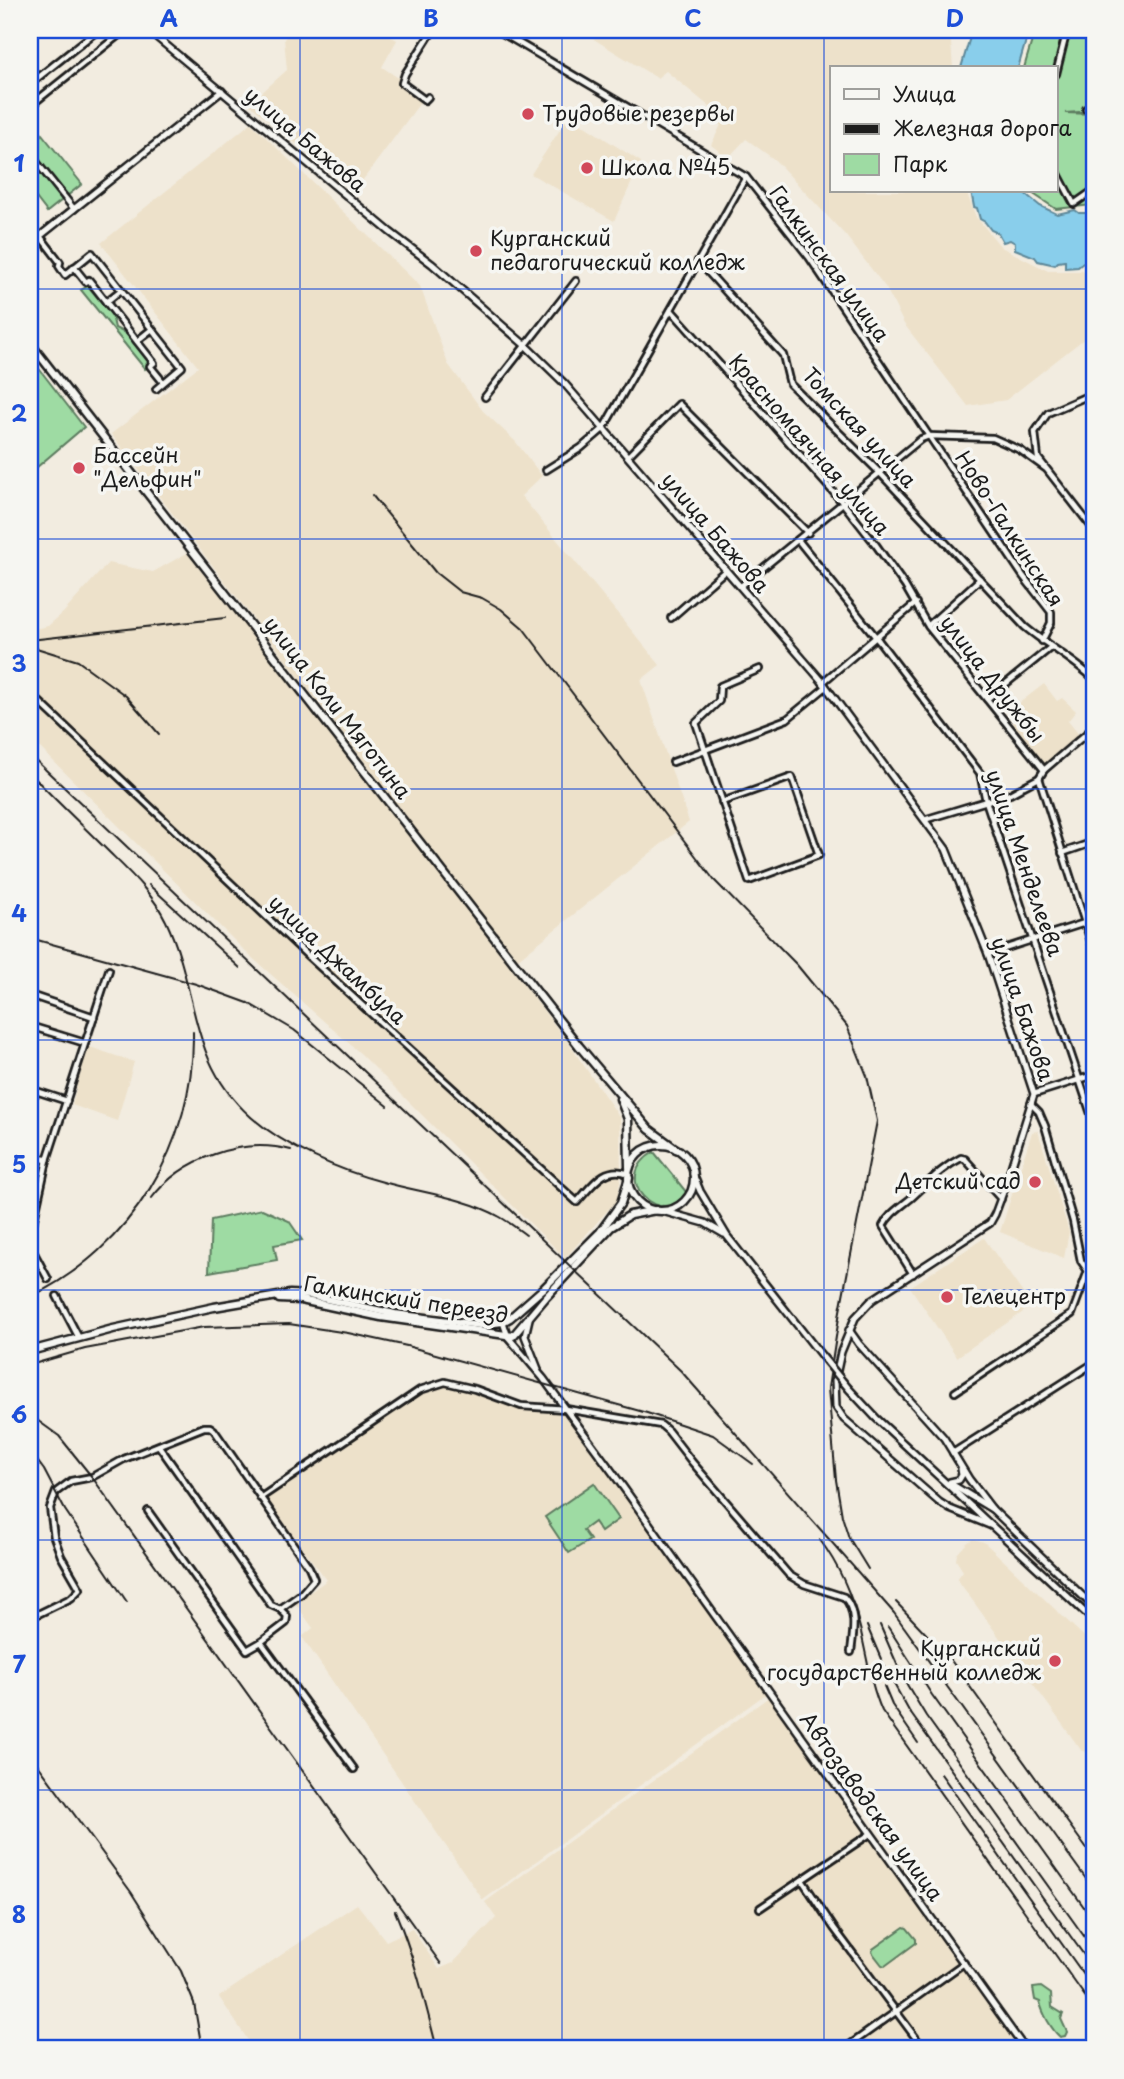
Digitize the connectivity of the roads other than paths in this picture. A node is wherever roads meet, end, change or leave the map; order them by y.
1 (98, 30) edge
2 (125, 30) edge
3 (148, 30) edge
4 (433, 30) edge
5 (497, 30) edge
6 (1067, 30) edge
7 (1058, 66) edge
8 (30, 84) edge
9 (222, 91) junction
10 (428, 97) dead end
11 (30, 106) edge
12 (1094, 106) edge
13 (1086, 109) dead end
14 (30, 154) edge
15 (1058, 174) edge
16 (746, 177) junction
17 (1094, 190) edge
18 (74, 209) junction
19 (40, 236) junction
20 (30, 244) edge
21 (698, 261) junction
22 (74, 267) junction
23 (576, 281) dead end
24 (121, 290) junction
25 (106, 302) junction
26 (671, 310) junction
27 (152, 329) junction
28 (137, 341) junction
29 (30, 343) edge
30 (526, 346) junction
31 (163, 382) junction
32 (156, 389) dead end
33 (1094, 393) edge
34 (485, 397) dead end
35 (603, 429) junction
36 (929, 436) junction
37 (628, 456) junction
38 (1045, 468) junction
39 (546, 470) dead end
40 (879, 472) junction
41 (843, 503) junction
42 (1094, 530) edge
43 (808, 533) junction
44 (798, 540) junction
45 (727, 569) junction
46 (980, 579) junction
47 (741, 586) junction
48 (916, 605) junction
49 (671, 618) dead end
50 (928, 625) junction
51 (876, 637) junction
52 (1042, 641) junction
53 (1051, 648) junction
54 (760, 669) dead end
55 (1094, 679) edge
56 (824, 685) junction
57 (30, 693) edge
58 (987, 699) junction
59 (1094, 727) edge
60 (705, 750) junction
61 (673, 762) dead end
62 (1044, 770) junction
63 (1039, 778) junction
64 (986, 801) junction
65 (722, 802) junction
66 (927, 819) junction
67 (1094, 842) edge
68 (1062, 853) junction
69 (1094, 920) edge
70 (1085, 923) junction
71 (1033, 940) junction
72 (1094, 951) edge
73 (988, 954) junction
74 (108, 970) dead end
75 (30, 995) edge
76 (94, 1017) junction
77 (30, 1026) edge
78 (85, 1043) junction
79 (1094, 1075) edge
80 (1080, 1080) junction
81 (30, 1089) edge
82 (618, 1094) junction
83 (1034, 1094) junction
84 (67, 1101) junction
85 (1031, 1104) junction
86 (1094, 1123) edge
87 (676, 1149) junction
88 (30, 1155) edge
89 (47, 1160) junction
90 (629, 1174) junction
91 (694, 1174) junction
92 (1001, 1199) junction
93 (659, 1210) junction
94 (727, 1236) junction
95 (1091, 1272) edge
96 (913, 1274) junction
97 (48, 1279) dead end
98 (57, 1296) dead end
99 (267, 1298) junction
100 (531, 1315) junction
101 (503, 1322) junction
102 (849, 1329) junction
103 (495, 1334) junction
104 (508, 1337) junction
105 (79, 1338) junction
106 (513, 1344) junction
107 (30, 1351) edge
108 (1094, 1363) edge
109 (543, 1378) junction
110 (955, 1392) dead end
111 (566, 1409) junction
112 (159, 1446) junction
113 (953, 1453) junction
114 (958, 1463) junction
115 (944, 1480) junction
116 (260, 1498) junction
117 (992, 1509) junction
118 (148, 1511) dead end
119 (992, 1526) junction
120 (1019, 1535) junction
121 (1012, 1544) junction
122 (1094, 1607) edge
123 (280, 1609) junction
124 (30, 1618) edge
125 (1094, 1621) edge
126 (261, 1642) junction
127 (851, 1652) dead end
128 (354, 1769) dead end
129 (870, 1834) junction
130 (802, 1880) junction
131 (760, 1909) dead end
132 (964, 1963) junction
133 (896, 2012) junction
134 (844, 2049) edge
135 (924, 2049) edge
136 (1025, 2049) edge

1 - 8 street
2 - 11 street
3 - 9 main road, улица Бажова
4 - 10 street
5 - 16 street, Галкинская улица
6 - 7 street
9 - 18 main road
9 - 30 main road, улица Бажова
12 - 13 street
14 - 18 street
15 - 17 street
16 - 21 street
16 - 36 street, Галкинская улица
18 - 19 main road
19 - 20 main road
19 - 22 street
21 - 26 street
21 - 40 street, Томская улица
22 - 24 street
22 - 25 street
23 - 30 street
24 - 25 street
24 - 27 street
25 - 28 street
26 - 35 street
26 - 41 street, Красномаячная улица
27 - 28 street
27 - 31 street
28 - 31 street
29 - 82 main road, улица Коли Мяготина
30 - 34 street
30 - 35 main road, улица Бажова
31 - 32 street
33 - 38 street
35 - 37 main road, улица Бажова
35 - 39 street
36 - 38 street
36 - 40 street
36 - 52 street, Ново-Галкинская
37 - 43 street
37 - 45 main road, улица Бажова
38 - 42 street
40 - 41 street
40 - 46 street, Томская улица
41 - 43 street
41 - 48 street, Красномаячная улица
43 - 44 street
44 - 47 street
44 - 51 street, улица Менделеева
45 - 47 main road, улица Бажова
45 - 49 street
46 - 50 street
46 - 52 street, Томская улица
47 - 56 main road, улица Бажова
48 - 50 street, улица Дружбы
48 - 51 street
50 - 58 street, улица Дружбы
51 - 56 street
51 - 64 street, улица Менделеева
52 - 53 street, Томская улица
53 - 55 street, Томская улица
53 - 58 street
54 - 60 street
56 - 60 street
56 - 66 main road, улица Бажова
57 - 90 street, улица Джамбула
58 - 62 street, улица Дружбы
59 - 62 street
60 - 61 street
60 - 65 street
62 - 63 street
63 - 64 street
63 - 68 street, улица Дружбы
64 - 66 street
64 - 71 street, улица Менделеева
65 - 65 street
66 - 73 main road, улица Бажова
67 - 68 street
68 - 70 street, улица Дружбы
69 - 70 street
70 - 71 street
70 - 72 street, улица Дружбы
71 - 73 street
71 - 80 street, улица Менделеева
73 - 83 main road, улица Бажова
74 - 76 street
75 - 76 street
76 - 78 street
77 - 78 street
78 - 84 street
79 - 80 street
80 - 83 street
80 - 86 street, улица Менделеева
81 - 84 street
82 - 87 main road, улица Коли Мяготина
82 - 90 main road, улица Коли Мяготина
83 - 85 main road, улица Бажова
84 - 89 street
85 - 92 main road, улица Бажова
85 - 95 street, улица Бажова
87 - 90 main road
87 - 91 main road
88 - 89 main road
89 - 97 street
90 - 93 main road
90 - 101 main road, Галкинский переезд
91 - 93 main road
91 - 94 main road
92 - 96 main road, улица Бажова
92 - 96 street
93 - 94 main road
93 - 100 main road, Галкинский переезд
94 - 115 main road, bridge
95 - 110 street
96 - 102 main road, улица Бажова
98 - 105 street
99 - 101 main road, Галкинский переезд
99 - 103 main road, Галкинский переезд
99 - 105 main road, Галкинский переезд
100 - 104 main road, Галкинский переезд
100 - 109 main road
101 - 104 main road
102 - 113 main road
102 - 119 main road
103 - 104 main road, Галкинский переезд
103 - 106 main road
104 - 106 main road
105 - 107 main road, Галкинский переезд
106 - 109 main road
108 - 113 street
109 - 111 main road, Автозаводская улица
111 - 116 street
111 - 127 street
111 - 129 main road, Автозаводская улица
112 - 116 street
112 - 123 street
112 - 124 street
113 - 114 main road
114 - 115 main road
114 - 117 main road
115 - 117 main road
115 - 119 main road
116 - 123 street
117 - 120 main road
118 - 126 street
119 - 121 main road
120 - 121 main road
120 - 122 main road
121 - 125 main road
123 - 126 street
126 - 128 street
129 - 130 street
129 - 132 main road, Автозаводская улица
130 - 131 street
130 - 133 street
132 - 133 street
132 - 136 main road, Автозаводская улица
133 - 134 street
133 - 135 street

